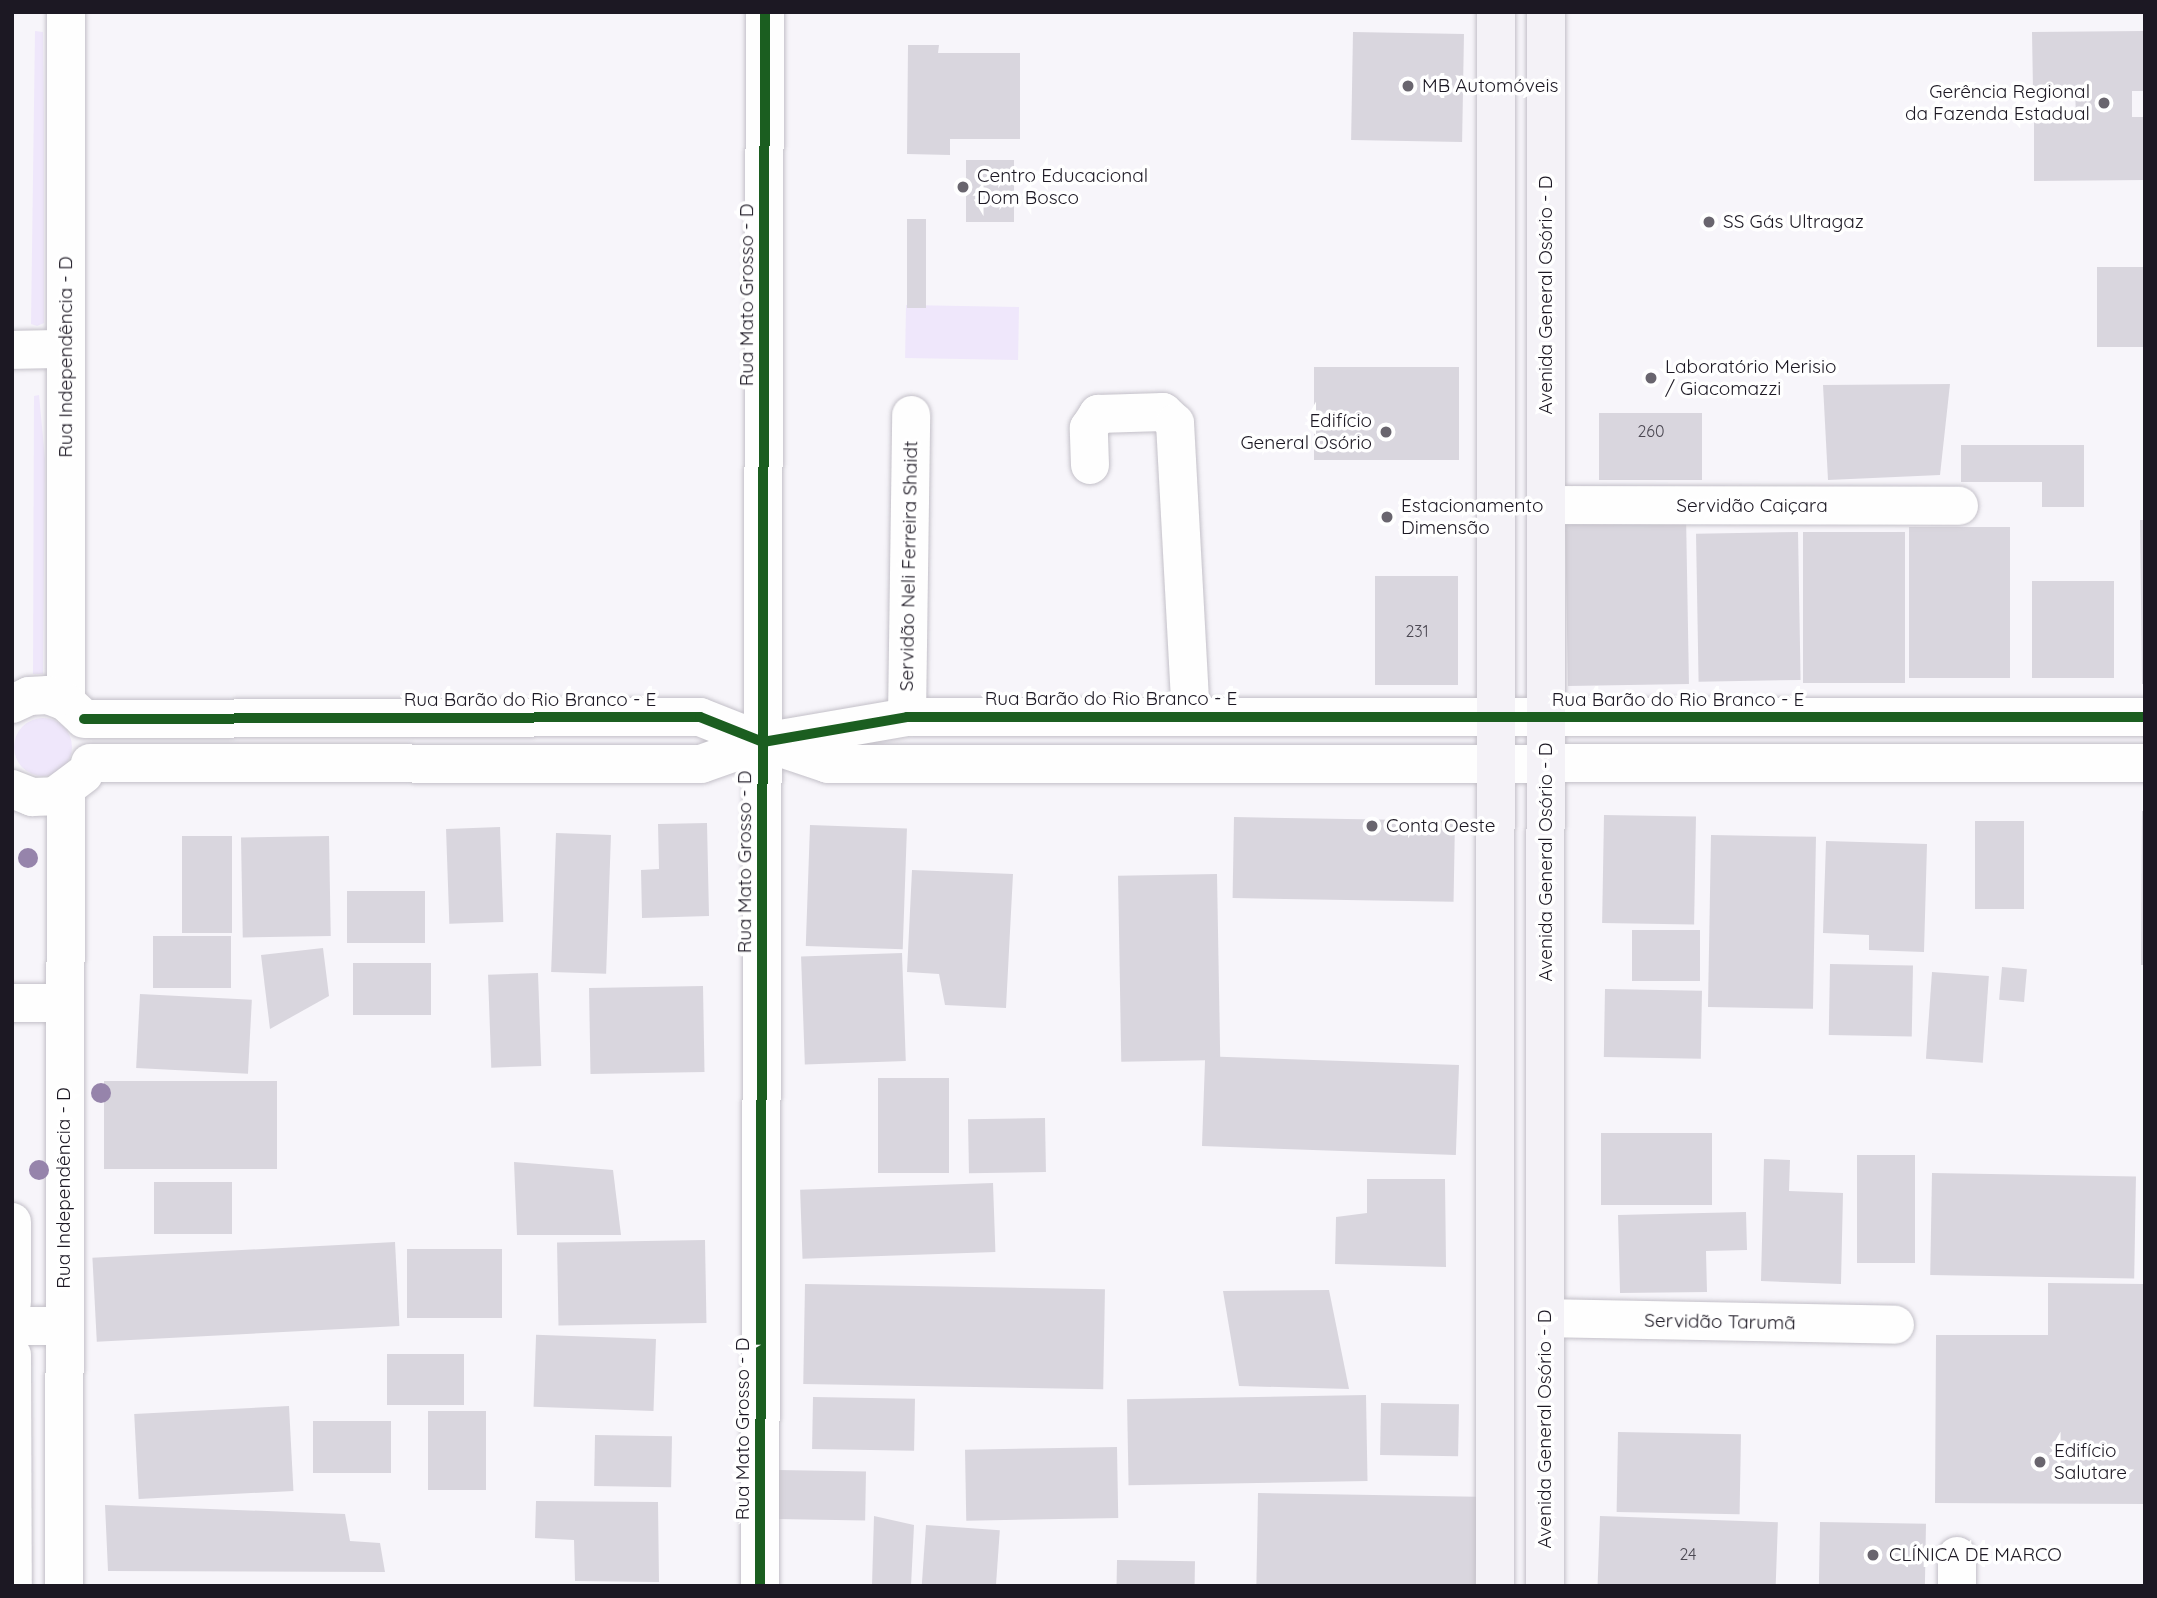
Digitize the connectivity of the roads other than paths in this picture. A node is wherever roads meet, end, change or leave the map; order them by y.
1 (66, 12) edge
2 (765, 12) edge
3 (1496, 12) edge
4 (1546, 12) edge
5 (65, 349) junction
6 (12, 350) edge
7 (911, 415) dead end
8 (1090, 465) dead end
9 (1545, 505) junction
10 (1959, 506) dead end
11 (12, 704) edge
12 (75, 711) junction
13 (1191, 716) junction
14 (394, 717) junction
15 (907, 717) junction
16 (1098, 717) junction
17 (1496, 717) junction
18 (1546, 717) junction
19 (2145, 717) edge
20 (763, 742) junction
21 (2145, 762) edge
22 (1496, 763) junction
23 (1545, 763) junction
24 (395, 764) junction
25 (1098, 764) junction
26 (78, 777) junction
27 (12, 789) edge
28 (12, 1003) edge
29 (65, 1003) junction
30 (12, 1222) edge
31 (12, 1283) edge
32 (64, 1283) junction
33 (12, 1302) edge
34 (1545, 1318) junction
35 (1895, 1325) dead end
36 (12, 1326) edge
37 (64, 1326) junction
38 (12, 1355) edge
39 (64, 1505) junction
40 (13, 1506) edge
41 (13, 1586) edge
42 (64, 1586) edge
43 (761, 1586) edge
44 (1495, 1586) edge
45 (1545, 1586) edge

1 - 5 street, Rua Independência - D
2 - 20 street, Rua Mato Grosso - D
3 - 17 main road
4 - 9 main road, Avenida General Osório - D
5 - 6 street
5 - 12 street, Rua Independência - D
7 - 15 street, Servidão Neli Ferreira Shaidt
8 - 13 street
9 - 10 street, Servidão Caiçara
9 - 18 main road, Avenida General Osório - D
11 - 12 street, Rua Barão do Rio Branco - E
12 - 14 street, Rua Barão do Rio Branco - E
12 - 26 street, Rua Independência - D
13 - 16 street, Rua Barão do Rio Branco - E
13 - 17 street, Rua Barão do Rio Branco - E
14 - 20 street, Rua Barão do Rio Branco - E
14 - 24 street
15 - 16 street, Rua Barão do Rio Branco - E
15 - 20 street, Rua Barão do Rio Branco - E
16 - 25 street
17 - 18 street, Rua Barão do Rio Branco - E
17 - 22 main road
18 - 19 street, Rua Barão do Rio Branco - E
18 - 23 main road, Avenida General Osório - D
20 - 24 street, Rua Barão do Rio Branco - E
20 - 25 street, Rua Barão do Rio Branco - E
20 - 43 street, Rua Mato Grosso - D
21 - 23 street, Rua Barão do Rio Branco - E
22 - 23 street, Rua Barão do Rio Branco - E
22 - 25 street, Rua Barão do Rio Branco - E
22 - 44 main road
23 - 34 main road, Avenida General Osório - D
24 - 26 street, Rua Barão do Rio Branco - E
26 - 27 street, Rua Barão do Rio Branco - E
26 - 29 street, Rua Independência - D
28 - 29 street
29 - 32 street, Rua Independência - D
30 - 31 street
31 - 32 street
31 - 33 street
32 - 37 street, Rua Independência - D
34 - 35 street, Servidão Tarumã
34 - 45 main road, Avenida General Osório - D
36 - 37 street
37 - 39 street, Rua Independência - D
38 - 40 street
39 - 40 street
39 - 42 street, Rua Independência - D
40 - 41 street

